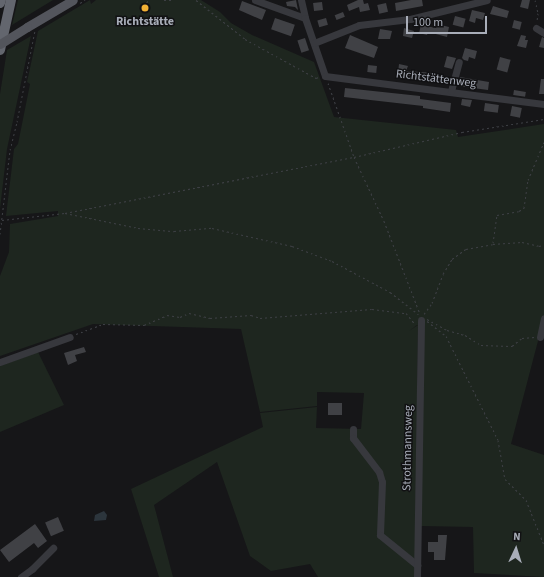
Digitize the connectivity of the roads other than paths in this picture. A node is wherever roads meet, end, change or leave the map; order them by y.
1 (1, 0) edge
2 (11, 0) edge
3 (74, 0) edge
4 (255, 0) edge
5 (301, 0) edge
6 (487, 0) edge
7 (0, 3) edge
8 (305, 18) junction
9 (536, 28) road end
10 (544, 33) edge
11 (314, 43) junction
12 (0, 44) edge
13 (0, 50) edge
14 (459, 62) dead end
15 (451, 91) junction
16 (544, 104) edge
17 (423, 318) road end
18 (544, 318) edge
19 (70, 337) road end
20 (540, 337) road end
21 (0, 362) edge
22 (353, 428) dead end
23 (53, 548) dead end
24 (417, 565) junction
25 (20, 577) edge
26 (417, 577) edge

1 - 7 highway
2 - 13 highway
3 - 12 main road, bridge
4 - 8 street
5 - 8 street
6 - 11 street
8 - 11 street
9 - 10 street
11 - 15 street, Richtstättenweg
14 - 15 street
15 - 16 street, Richtstättenweg
17 - 24 street, Strothmannsweg
18 - 20 street
19 - 21 street
22 - 24 street
23 - 25 street
24 - 26 street, Strothmannsweg

